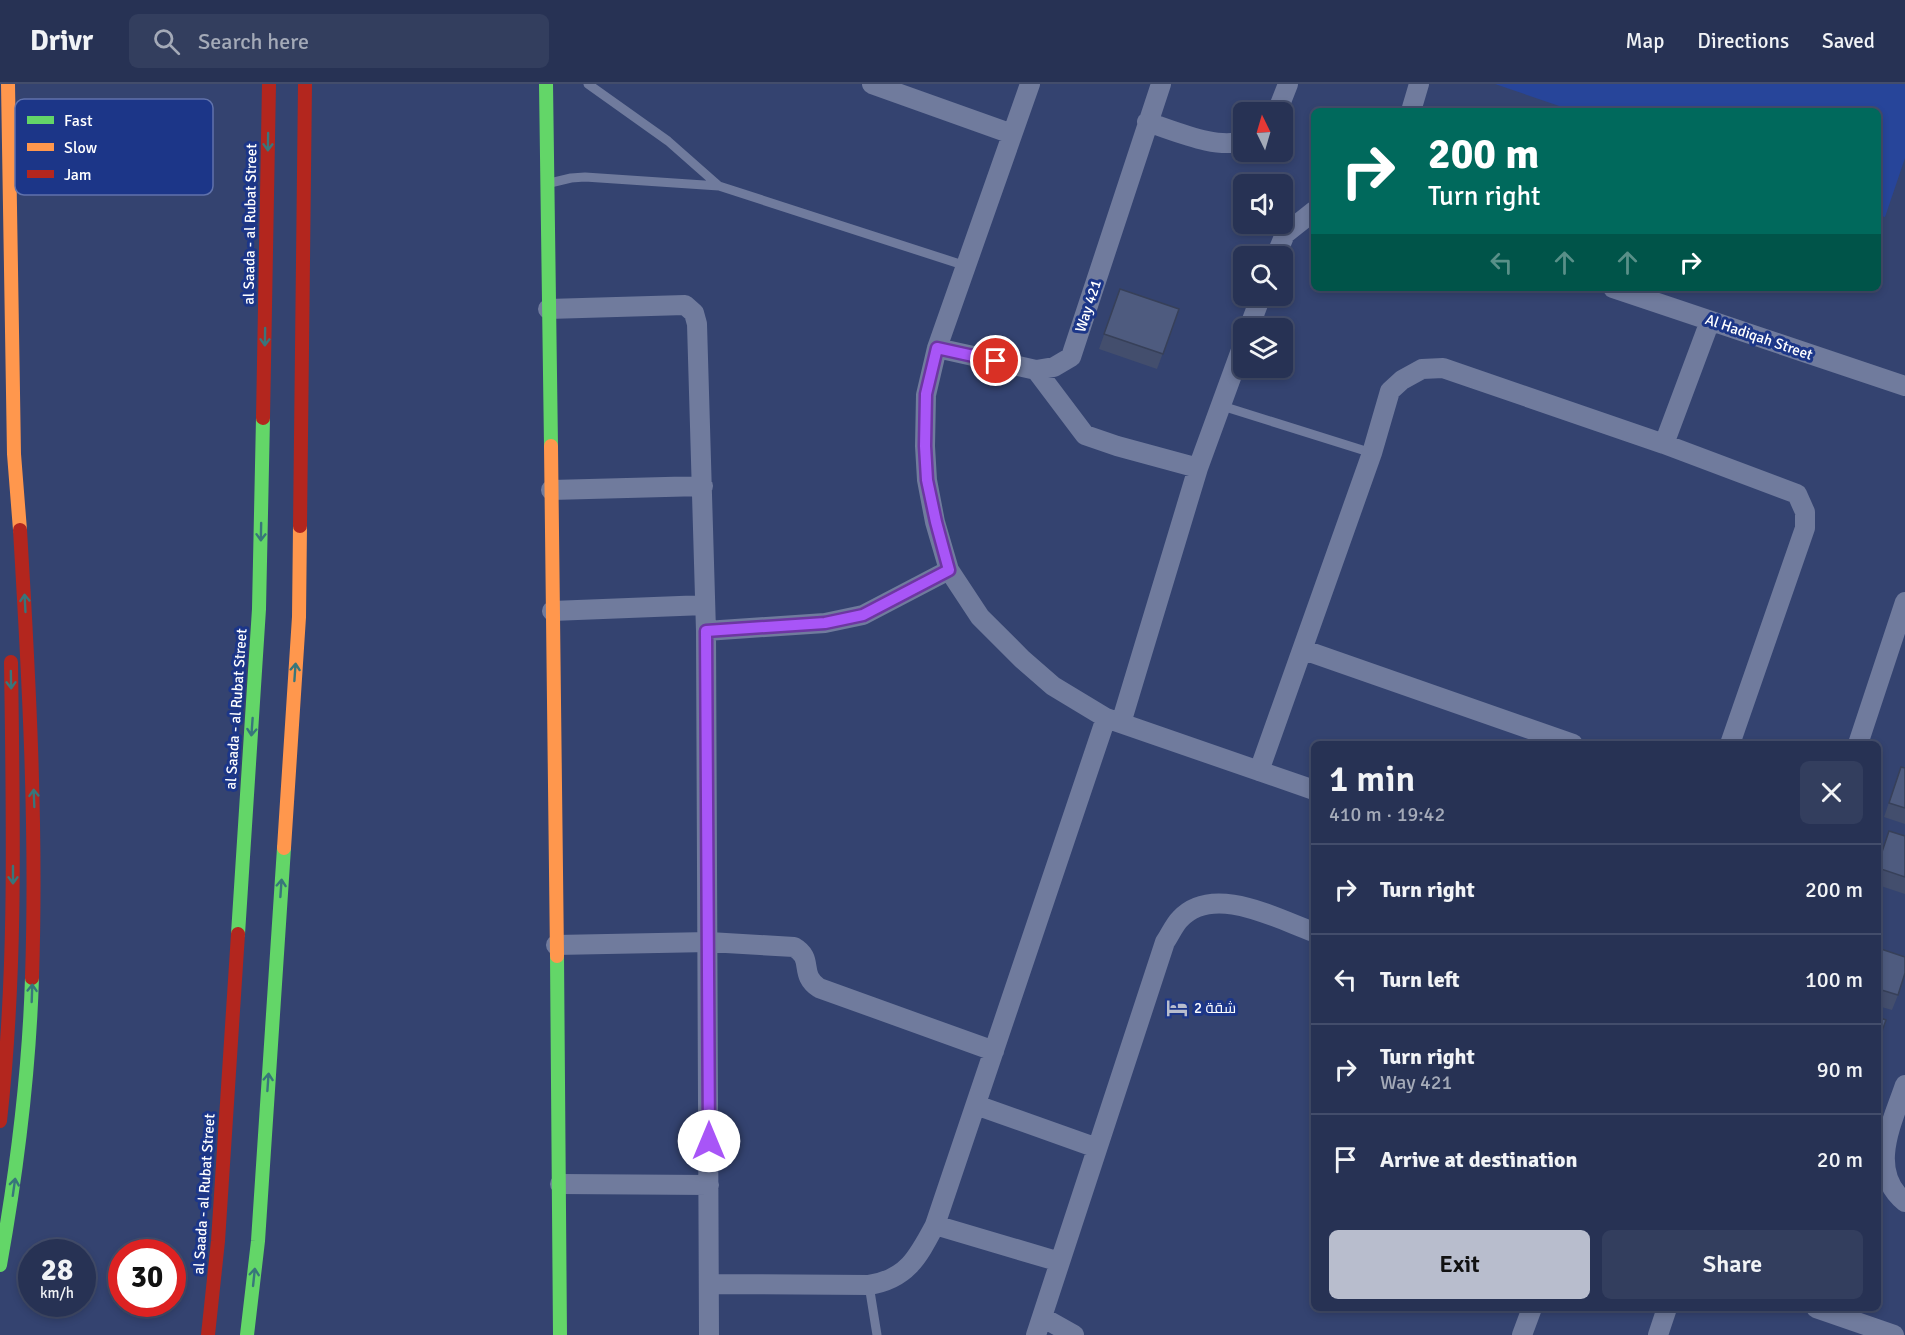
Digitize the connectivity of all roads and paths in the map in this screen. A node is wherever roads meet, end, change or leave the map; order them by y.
1 (8, 84) edge
2 (269, 84) edge
3 (305, 84) edge
4 (546, 84) edge
5 (588, 84) edge
6 (1030, 84) edge
7 (1161, 84) edge
8 (1288, 84) edge
9 (1419, 84) edge
10 (885, 86) edge
11 (1281, 102) edge
12 (1412, 108) edge
13 (1147, 122) junction
14 (1012, 134) junction
15 (1233, 143) edge
16 (547, 184) junction
17 (719, 186) junction
18 (1311, 213) edge
19 (1280, 246) edge
20 (966, 266) junction
21 (1622, 291) edge
22 (548, 309) junction
23 (1710, 321) junction
24 (937, 348) junction
25 (1036, 370) junction
26 (1233, 370) edge
27 (1905, 386) edge
28 (1219, 405) junction
29 (1664, 444) junction
30 (1372, 453) junction
31 (14, 454) junction
32 (1198, 468) junction
33 (703, 486) junction
34 (551, 490) junction
35 (949, 570) junction
36 (10, 598) dead end
37 (1905, 602) edge
38 (705, 605) junction
39 (552, 611) junction
40 (706, 631) junction
41 (10, 643) dead end
42 (1304, 650) junction
43 (1113, 721) junction
44 (1564, 741) edge
45 (1731, 741) edge
46 (1859, 741) edge
47 (1259, 771) junction
48 (1311, 789) edge
49 (1311, 931) edge
50 (709, 942) junction
51 (556, 945) junction
52 (8, 1042) junction
53 (994, 1051) junction
54 (0, 1060) edge
55 (1905, 1085) edge
56 (2, 1096) edge
57 (24, 1099) junction
58 (976, 1105) junction
59 (0, 1121) edge
60 (1097, 1148) junction
61 (560, 1184) junction
62 (709, 1185) junction
63 (1905, 1202) edge
64 (935, 1225) junction
65 (1060, 1262) junction
66 (0, 1265) edge
67 (710, 1284) junction
68 (868, 1285) junction
69 (1531, 1311) edge
70 (1666, 1311) edge
71 (1825, 1311) edge
72 (1039, 1326) edge
73 (208, 1335) edge
74 (247, 1335) edge
75 (560, 1335) edge
76 (709, 1335) edge
77 (877, 1335) edge
78 (1074, 1335) edge
79 (1522, 1335) edge
80 (1658, 1335) edge
81 (1894, 1335) edge

1 - 31 main road
2 -> 73 main road, al Saada - al Rubat Street
74 -> 3 main road
4 - 16 main road
5 - 17 lane
6 - 14 street
7 - 13 street, Way 421
8 - 11 street
9 - 12 street
10 - 14 street
13 - 15 street
13 - 25 street, Way 421
14 - 20 street
16 - 17 lane
16 - 22 main road
17 - 20 lane
18 - 19 street
20 - 24 street
21 - 23 street, Al Hadiqah Street
22 - 33 street
22 - 34 main road
23 - 27 street, Al Hadiqah Street
23 - 29 street
24 - 25 street
24 - 35 street
25 - 32 street
26 - 28 street
28 - 30 lane
28 - 32 street
29 - 30 street
29 - 45 street
30 - 42 street
31 - 36 main road
57 -> 31 main road
32 - 43 street
33 - 34 street
33 - 38 street
34 - 39 main road
35 - 40 street
35 - 43 street
37 - 46 street
38 - 39 street
38 - 40 street
39 - 51 main road
40 - 50 street
41 -> 52 main road
42 - 44 street
42 - 47 street
43 - 47 street
43 - 53 street
47 - 48 street
49 - 60 street
50 - 51 street
50 - 53 street
50 - 62 street
51 - 61 main road
52 - 54 main road
52 - 56 main road
53 - 58 street
55 - 63 street
56 - 57 lane
56 - 59 main road
66 -> 57 main road
58 - 60 street
58 - 64 street
60 - 65 street
61 - 62 street
61 - 75 main road
62 - 67 street
64 - 65 street
64 - 68 street
65 - 72 street
67 - 68 street
67 - 76 street
68 - 77 lane
69 - 79 street
70 - 80 street
71 - 81 street
72 - 78 street

